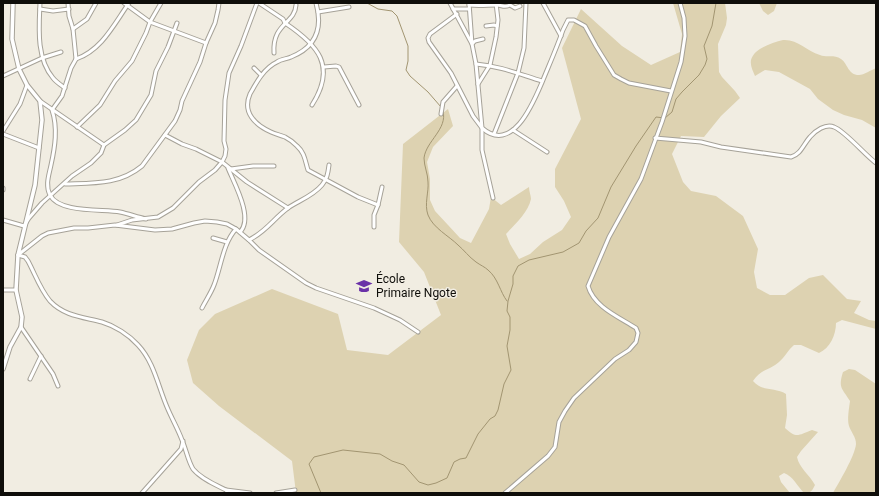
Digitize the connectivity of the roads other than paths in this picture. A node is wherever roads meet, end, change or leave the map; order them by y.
1 (13, 3) edge
2 (40, 3) edge
3 (68, 3) edge
4 (96, 3) edge
5 (161, 3) edge
6 (218, 3) edge
7 (258, 3) edge
8 (316, 3) edge
9 (450, 3) edge
10 (526, 3) edge
11 (543, 3) edge
12 (680, 3) edge
13 (127, 4) edge
14 (496, 4) edge
15 (296, 5) dead end
16 (469, 6) edge
17 (520, 6) dead end
18 (349, 7) dead end
19 (40, 9) junction
20 (69, 9) junction
21 (453, 9) junction
22 (318, 12) junction
23 (457, 14) junction
24 (150, 22) junction
25 (177, 23) dead end
26 (284, 24) junction
27 (486, 26) dead end
28 (497, 26) junction
29 (73, 29) junction
30 (173, 31) junction
31 (561, 36) junction
32 (483, 39) dead end
33 (206, 43) junction
34 (311, 43) junction
35 (472, 44) junction
36 (61, 52) dead end
37 (274, 53) dead end
38 (42, 58) junction
39 (76, 59) junction
40 (476, 64) junction
41 (490, 65) junction
42 (324, 67) junction
43 (254, 68) dead end
44 (19, 69) junction
45 (518, 74) junction
46 (261, 75) junction
47 (3, 76) edge
48 (542, 81) junction
49 (478, 84) junction
50 (26, 85) junction
51 (457, 86) junction
52 (65, 88) junction
53 (671, 91) junction
54 (40, 101) junction
55 (312, 105) dead end
56 (359, 105) dead end
57 (52, 110) junction
58 (441, 114) dead end
59 (77, 127) junction
60 (482, 128) junction
61 (513, 130) junction
62 (3, 131) edge
63 (3, 134) edge
64 (494, 134) junction
65 (165, 135) junction
66 (655, 138) junction
67 (104, 145) junction
68 (39, 148) junction
69 (547, 152) dead end
70 (222, 162) junction
71 (876, 163) edge
72 (329, 165) dead end
73 (227, 166) junction
74 (274, 166) dead end
75 (231, 169) junction
76 (326, 179) junction
77 (65, 184) junction
78 (382, 187) dead end
79 (50, 196) junction
80 (493, 198) dead end
81 (378, 205) junction
82 (288, 208) junction
83 (146, 219) junction
84 (3, 220) edge
85 (115, 225) junction
86 (24, 226) junction
87 (374, 227) dead end
88 (236, 229) junction
89 (240, 232) junction
90 (213, 238) dead end
91 (249, 240) junction
92 (227, 242) junction
93 (18, 255) junction
94 (3, 290) edge
95 (16, 290) junction
96 (202, 308) dead end
97 (21, 327) junction
98 (418, 332) dead end
99 (41, 356) junction
100 (3, 369) edge
101 (30, 378) dead end
102 (58, 386) dead end
103 (183, 441) junction
104 (295, 490) dead end
105 (227, 492) edge
106 (142, 493) edge
107 (250, 493) edge
108 (276, 493) edge
109 (505, 493) edge

1 - 44 street
2 - 19 street
3 - 20 street
4 - 29 street
5 - 24 street
6 - 33 street
7 - 26 street
7 - 70 street
8 - 22 street
9 - 21 street
10 - 45 street
11 - 31 street
12 - 53 street
13 - 24 street
13 - 39 street
14 - 16 street
14 - 17 street
14 - 28 street
15 - 26 street
16 - 21 street
16 - 35 street
18 - 22 street
19 - 20 street
19 - 38 street
20 - 29 street
21 - 23 street
22 - 34 street
23 - 35 street
23 - 51 street
24 - 30 street
24 - 59 street
25 - 30 street
26 - 34 street
26 - 37 street
27 - 28 street
28 - 41 street
29 - 39 street
30 - 33 street
30 - 67 street
31 - 48 street
31 - 53 street
32 - 35 street
33 - 65 street
34 - 42 street
34 - 46 street
35 - 40 street
36 - 38 street
38 - 44 street
38 - 52 street
39 - 52 street
40 - 41 street
40 - 49 street
41 - 45 street
41 - 49 street
42 - 55 street
42 - 56 street
43 - 46 street
44 - 47 street
44 - 50 street
45 - 48 street
45 - 64 street
46 - 76 street
48 - 61 street
49 - 60 street
50 - 54 street
50 - 62 street
51 - 58 street
51 - 60 street
52 - 57 street
53 - 66 street
54 - 57 street
54 - 68 street
57 - 59 street
57 - 79 street
59 - 67 street
60 - 64 street
60 - 80 street
61 - 64 street
61 - 69 street
63 - 68 street
65 - 70 street
65 - 77 street
66 - 71 street
66 - 109 street
67 - 77 street
68 - 86 street
70 - 73 street
70 - 83 street
72 - 76 street
73 - 75 street
73 - 89 street
74 - 75 street
75 - 82 street
76 - 81 street
76 - 82 street
77 - 79 street
78 - 81 street
79 - 83 street
79 - 86 street
81 - 87 street
82 - 91 street
83 - 85 street
84 - 86 street
85 - 88 street
85 - 93 street
86 - 93 street
88 - 89 street
88 - 92 street
89 - 91 street
90 - 92 street
91 - 98 street
92 - 96 street
93 - 95 street
93 - 103 street
94 - 95 street
95 - 97 street
97 - 99 street
97 - 100 street
99 - 101 street
99 - 102 street
103 - 105 street
103 - 106 street
104 - 108 street
105 - 107 street

